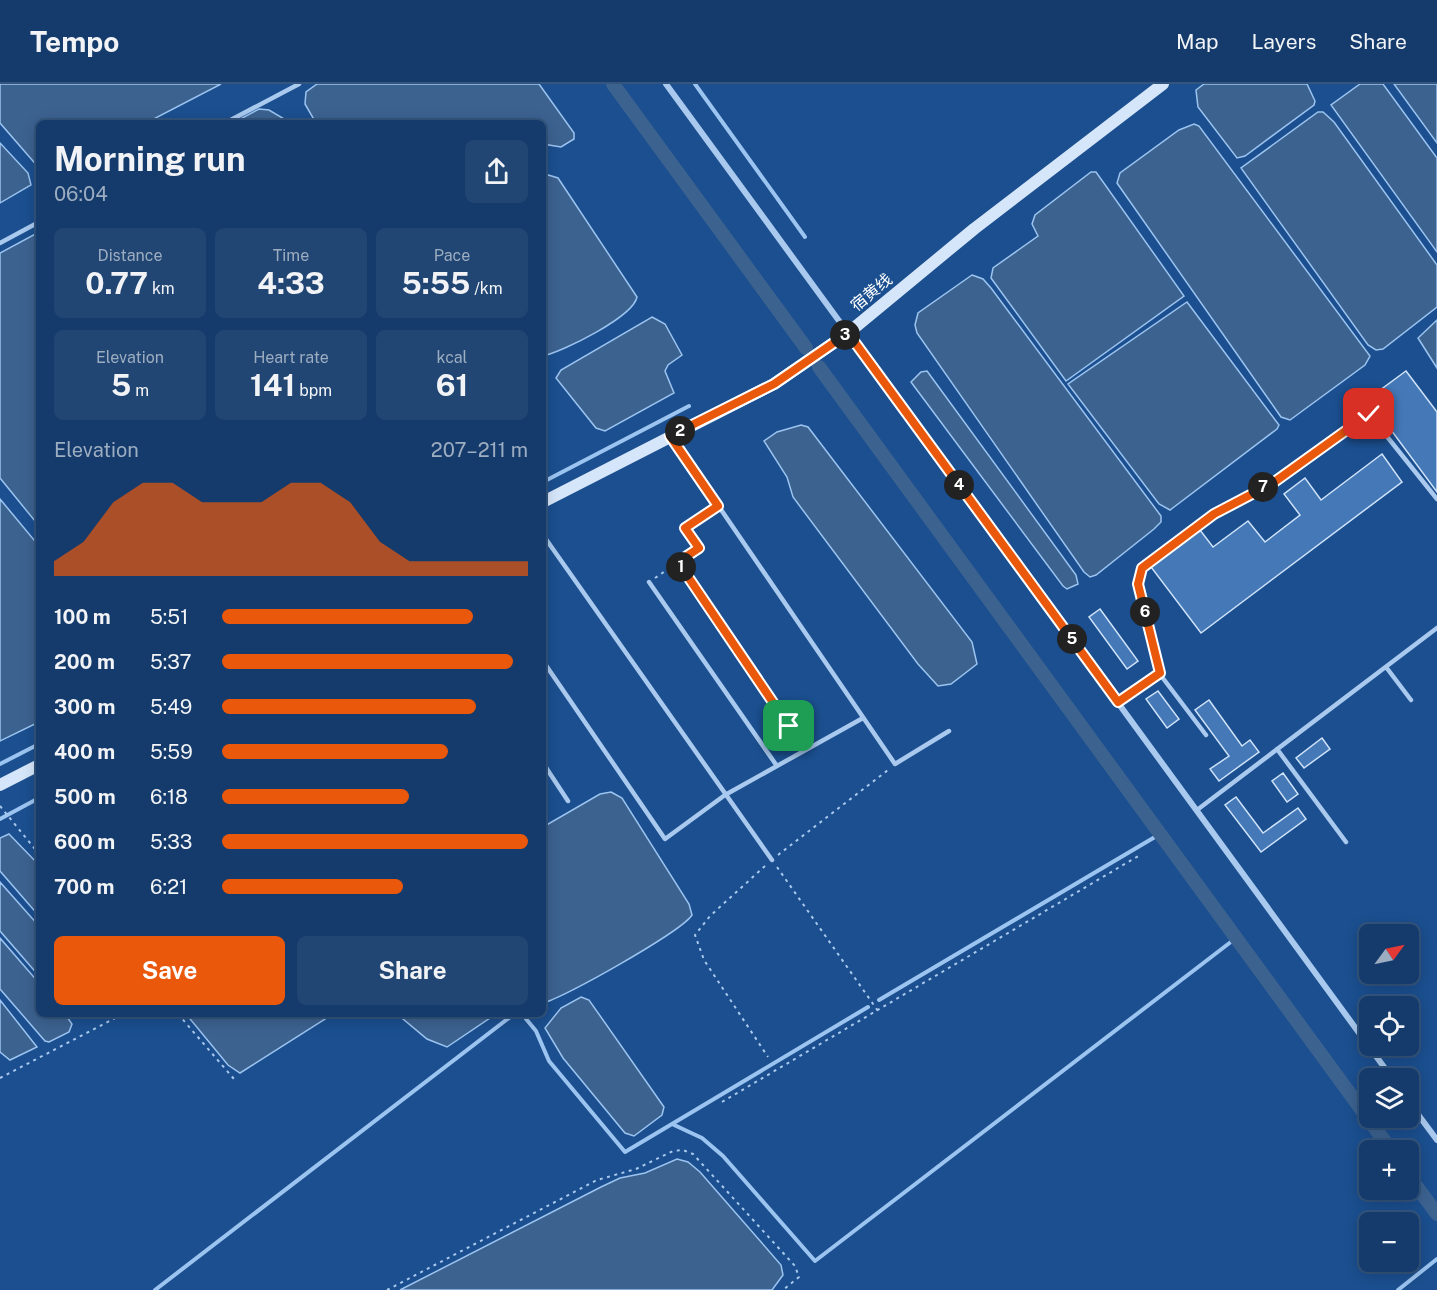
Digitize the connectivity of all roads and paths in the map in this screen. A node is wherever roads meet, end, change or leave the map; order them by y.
1 (298, 84) edge
2 (666, 84) edge
3 (1162, 84) edge
4 (231, 120) edge
5 (36, 224) edge
6 (0, 243) edge
7 (848, 333) junction
8 (670, 436) junction
9 (1437, 499) edge
10 (546, 500) edge
11 (718, 506) junction
12 (546, 539) edge
13 (678, 562) junction
14 (649, 582) joint
15 (1437, 628) edge
16 (546, 665) edge
17 (1386, 667) junction
18 (1160, 673) junction
19 (1411, 700) dead end
20 (1118, 702) junction
21 (862, 718) junction
22 (789, 726) dead end
23 (949, 731) dead end
24 (1206, 735) dead end
25 (1277, 749) junction
26 (895, 764) junction
27 (777, 766) junction
28 (36, 767) edge
29 (546, 768) edge
30 (0, 785) edge
31 (725, 795) junction
32 (568, 801) dead end
33 (0, 806) edge
34 (1197, 810) junction
35 (1346, 842) dead end
36 (36, 850) edge
37 (1140, 855) dead end
38 (772, 860) junction
39 (878, 1011) junction
40 (117, 1017) edge
41 (181, 1017) edge
42 (768, 1057) dead end
43 (1385, 1068) edge
44 (0, 1078) edge
45 (234, 1079) dead end
46 (722, 1102) dead end
47 (1419, 1116) edge
48 (1437, 1140) edge
49 (387, 1290) edge
50 (783, 1290) edge

1 - 4 lane
2 - 7 street
3 - 7 main road, 宿黄线
5 - 6 lane
7 - 8 main road, 宿黄线
7 - 20 street
8 - 10 main road, 宿黄线
8 - 11 lane
9 - 18 lane
11 - 13 path
11 - 21 lane
12 - 31 lane
13 - 14 path
13 - 22 path
14 - 27 lane
15 - 17 lane
16 - 31 lane
17 - 19 lane
17 - 25 lane
18 - 20 lane
18 - 24 lane
20 - 34 street
21 - 26 lane
21 - 27 lane
23 - 26 lane
25 - 34 lane
25 - 35 lane
26 - 38 path
27 - 31 lane
28 - 30 main road
29 - 32 lane
31 - 38 lane
33 - 36 path
34 - 43 street
37 - 39 path
38 - 39 path
38 - 42 path
39 - 46 path
40 - 44 path
41 - 45 path
47 - 48 street
49 - 50 path

